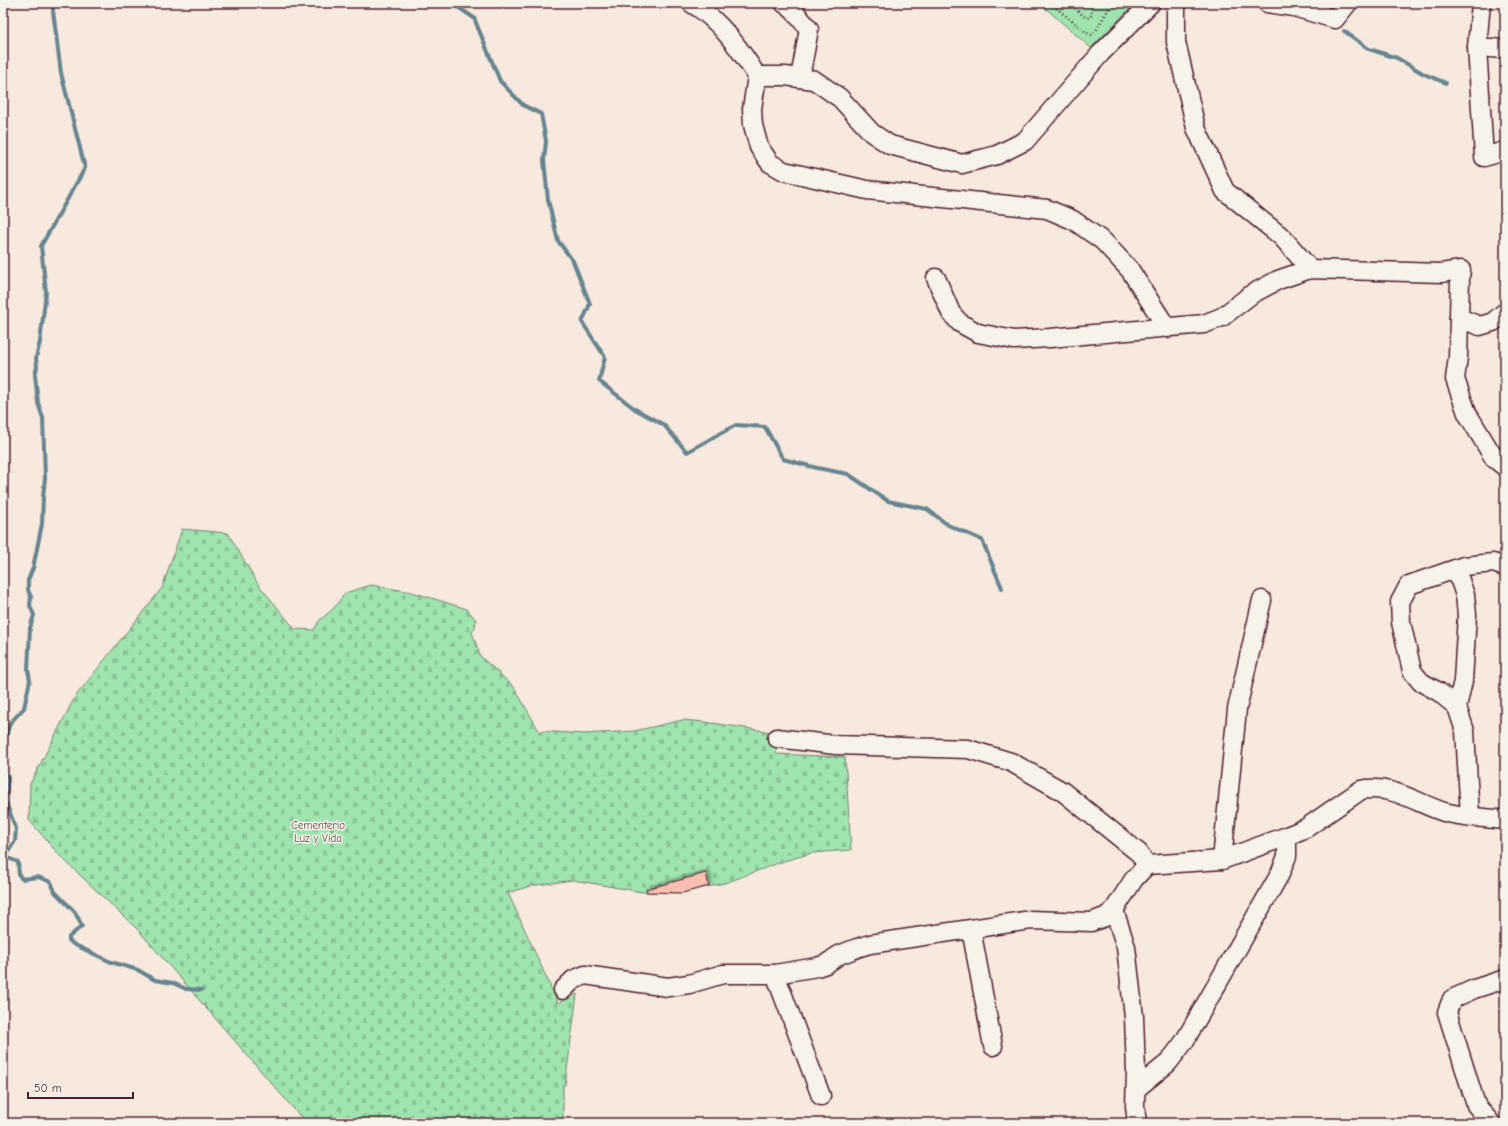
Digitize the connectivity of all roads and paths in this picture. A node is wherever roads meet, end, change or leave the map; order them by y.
1 (691, 3) edge
2 (784, 3) edge
3 (1050, 3) edge
4 (1069, 3) edge
5 (1092, 3) edge
6 (1114, 3) edge
7 (1151, 3) edge
8 (1176, 3) edge
9 (1267, 3) edge
10 (1348, 3) edge
11 (1481, 3) edge
12 (1477, 47) junction
13 (1505, 49) edge
14 (757, 76) junction
15 (800, 78) junction
16 (1505, 151) edge
17 (1310, 270) junction
18 (936, 278) dead end
19 (1505, 312) edge
20 (1459, 318) junction
21 (1167, 328) junction
22 (1505, 467) edge
23 (1505, 567) edge
24 (1456, 569) junction
25 (1262, 600) dead end
26 (1457, 707) junction
27 (777, 738) dead end
28 (1470, 816) junction
29 (1505, 820) edge
30 (1287, 836) junction
31 (1222, 860) junction
32 (1147, 865) junction
33 (1114, 910) junction
34 (971, 929) junction
35 (775, 974) junction
36 (1505, 979) edge
37 (563, 990) dead end
38 (993, 1046) dead end
39 (1136, 1089) junction
40 (821, 1096) dead end
41 (1137, 1123) edge
42 (1491, 1123) edge

1 - 14 street
2 - 15 street
3 - 6 path
4 - 5 path
7 - 15 street
8 - 17 street
9 - 10 street
11 - 12 street
12 - 13 street
12 - 16 street
14 - 15 street
14 - 21 street
17 - 20 street
17 - 21 street
18 - 21 street
19 - 20 street
20 - 22 street
23 - 24 street
24 - 26 street
24 - 26 street
25 - 31 street
26 - 28 street
27 - 32 street
28 - 29 street
28 - 30 street
30 - 31 street
30 - 39 street
31 - 32 street
32 - 33 street
33 - 34 street
33 - 39 street
34 - 35 street
34 - 38 street
35 - 37 street
35 - 40 street
36 - 42 street
39 - 41 street

